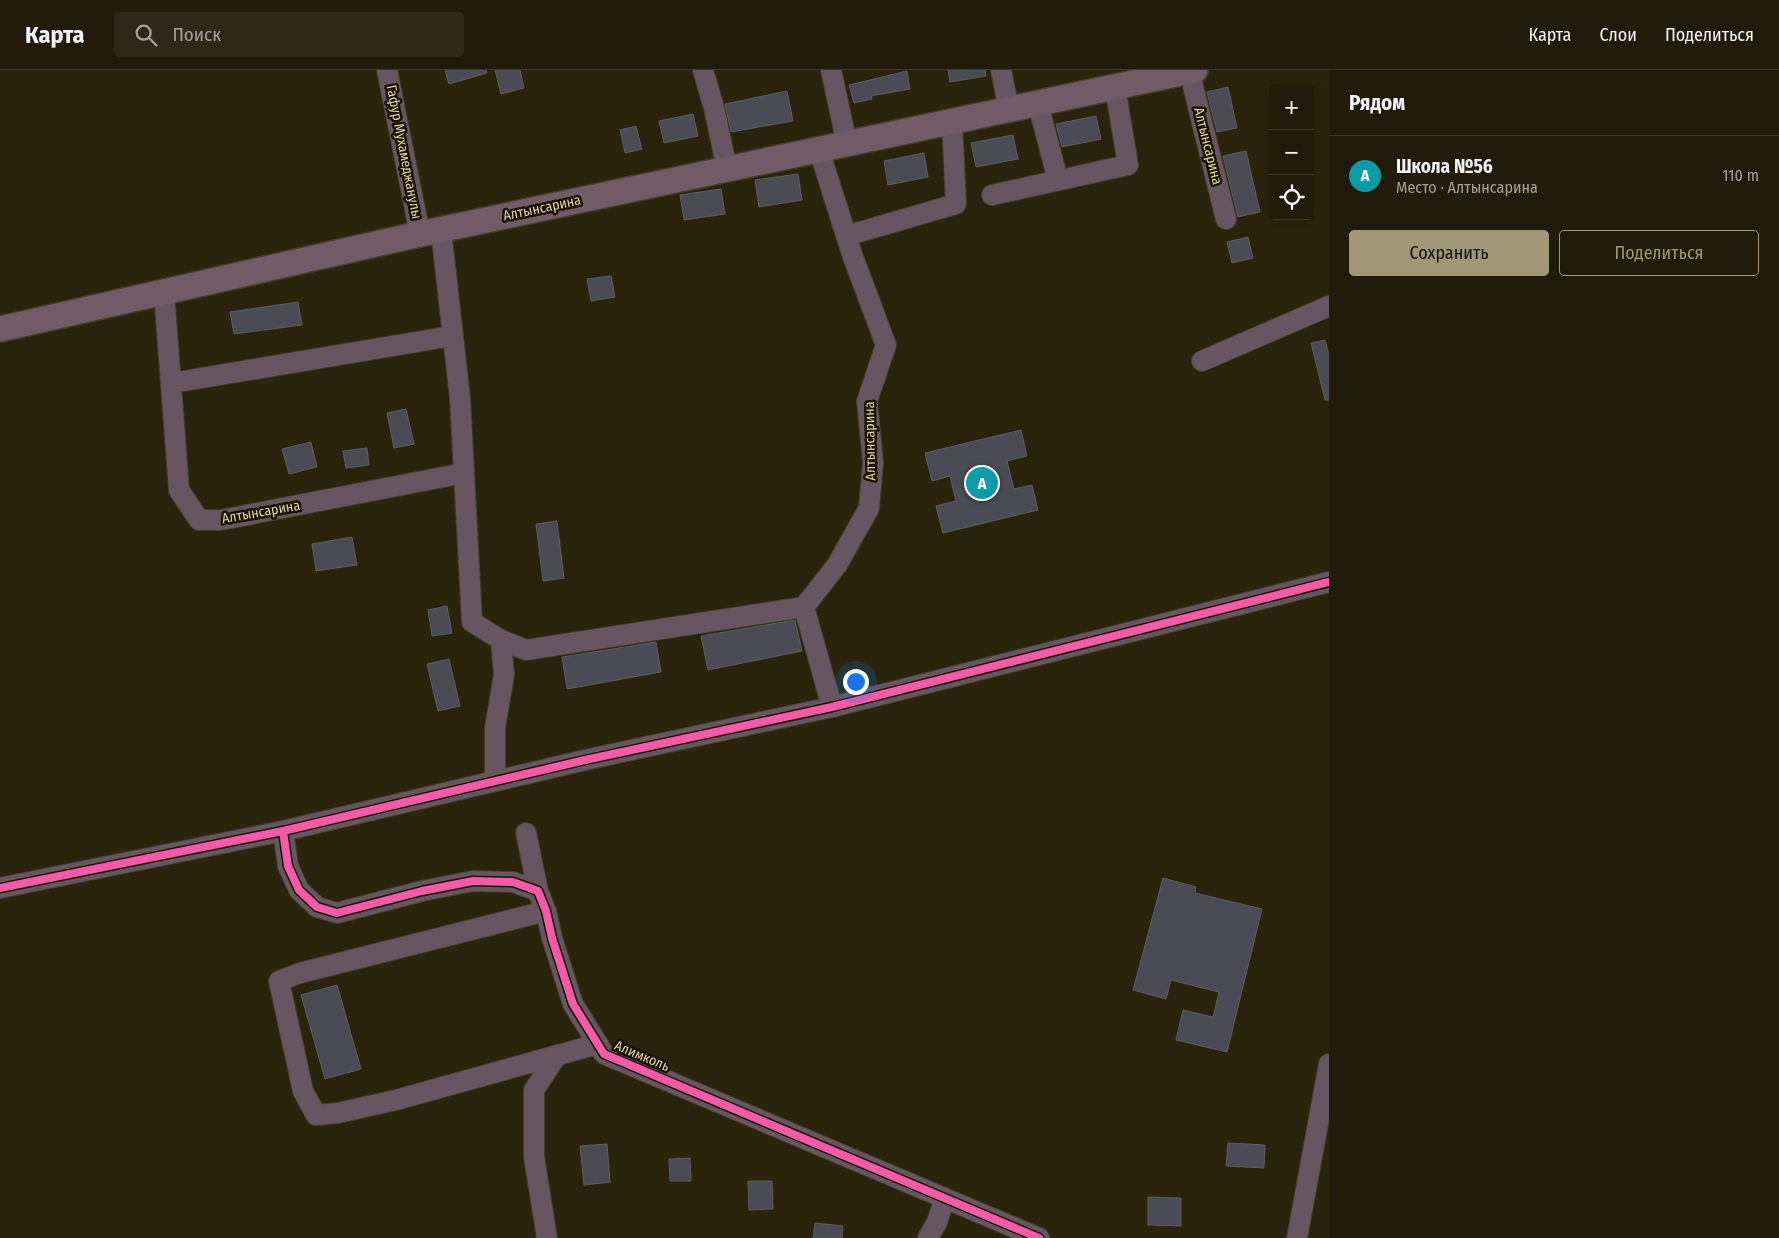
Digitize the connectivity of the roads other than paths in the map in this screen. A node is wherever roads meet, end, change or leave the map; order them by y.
1 (387, 70) edge
2 (703, 70) edge
3 (831, 70) edge
4 (1001, 70) edge
5 (1192, 71) edge
6 (1115, 87) junction
7 (1038, 104) junction
8 (1009, 110) junction
9 (952, 122) junction
10 (847, 144) junction
11 (819, 150) junction
12 (727, 169) junction
13 (1058, 180) junction
14 (992, 195) dead end
15 (1226, 220) dead end
16 (431, 232) junction
17 (846, 236) junction
18 (164, 292) junction
19 (1329, 306) edge
20 (0, 329) edge
21 (452, 336) junction
22 (1202, 361) dead end
23 (172, 383) junction
24 (464, 473) junction
25 (1329, 582) edge
26 (804, 607) junction
27 (501, 640) junction
28 (832, 707) junction
29 (496, 780) junction
30 (283, 831) junction
31 (526, 833) dead end
32 (0, 888) edge
33 (538, 891) junction
34 (546, 911) junction
35 (598, 1044) junction
36 (556, 1055) junction
37 (1329, 1064) edge
38 (946, 1198) junction
39 (547, 1238) edge
40 (928, 1238) edge
41 (1039, 1238) edge
42 (1297, 1238) edge

1 - 16 street, Гафур Мухамеджанулы
2 - 12 street
3 - 10 street
4 - 8 street
5 - 6 main road, Алтынсарина
5 - 15 street, Алтынсарина
6 - 7 main road, Алтынсарина
6 - 13 street
7 - 8 main road, Алтынсарина
7 - 13 street
8 - 9 main road, Алтынсарина
9 - 10 main road, Алтынсарина
9 - 17 street
10 - 11 main road, Алтынсарина
11 - 12 main road, Алтынсарина
11 - 17 street, Алтынсарина
12 - 16 main road, Алтынсарина
13 - 14 street
16 - 18 main road, Алтынсарина
16 - 21 street
17 - 26 street, Алтынсарина
18 - 20 main road, Алтынсарина
18 - 23 street, Алтынсарина
19 - 22 street
21 - 23 street
21 - 24 street
23 - 24 street, Алтынсарина
24 - 27 street
25 - 28 street
26 - 27 street
26 - 28 street
27 - 29 street
28 - 29 street
29 - 30 street
30 - 32 street
30 - 33 street
31 - 33 street, Алимколь
33 - 34 street, Алимколь
34 - 35 street, Алимколь
34 - 36 street
35 - 36 street
35 - 38 street, Алимколь
36 - 39 street
37 - 42 street
38 - 40 street
38 - 41 street, Алимколь

